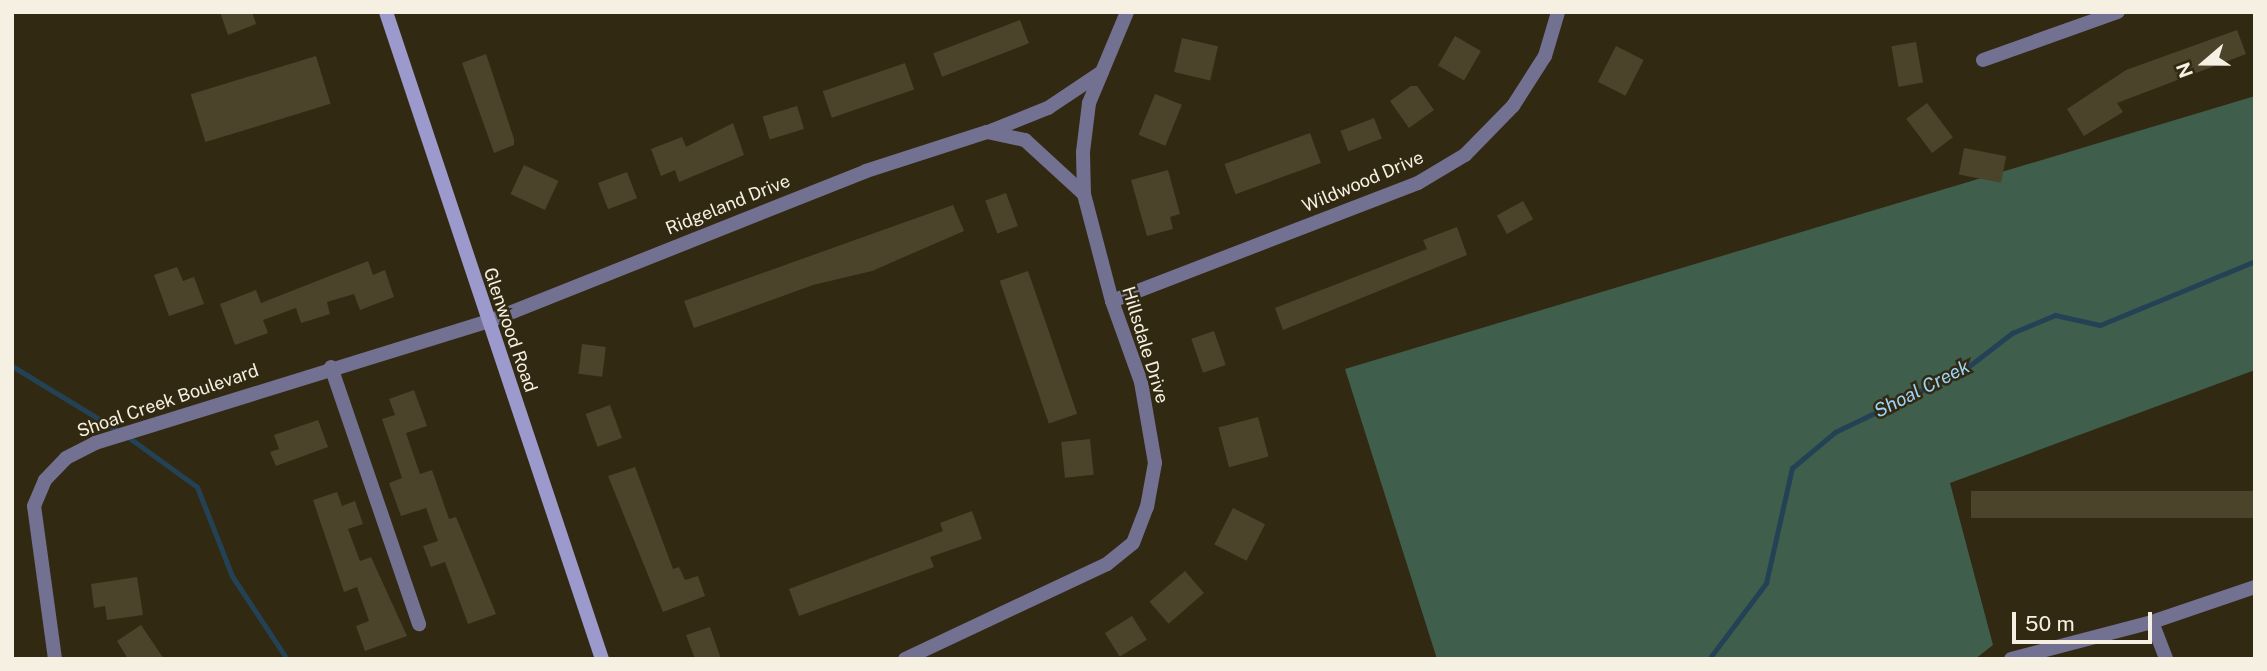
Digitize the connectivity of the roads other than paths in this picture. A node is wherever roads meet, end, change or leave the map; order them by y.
1 (386, 12) edge
2 (1127, 12) edge
3 (1558, 12) edge
4 (2118, 12) edge
5 (1983, 60) dead end
6 (1102, 72) junction
7 (986, 132) junction
8 (1084, 194) junction
9 (1112, 301) junction
10 (487, 322) junction
11 (331, 367) junction
12 (2255, 587) edge
13 (2152, 622) junction
14 (419, 624) dead end
15 (55, 659) edge
16 (602, 659) edge
17 (905, 659) edge
18 (2011, 659) edge
19 (2165, 659) edge

1 - 10 main road, Glenwood Road
2 - 6 street
3 - 9 street, Wildwood Drive
4 - 5 street
6 - 7 street, Ridgeland Drive
6 - 8 street
7 - 8 street
7 - 10 street, Ridgeland Drive
8 - 9 street, Hillsdale Drive
9 - 17 street, Hillsdale Drive
10 - 11 street, Shoal Creek Boulevard
10 - 16 main road, Glenwood Road
11 - 14 street
11 - 15 street, Shoal Creek Boulevard
12 - 13 street
13 - 18 street
13 - 19 street

